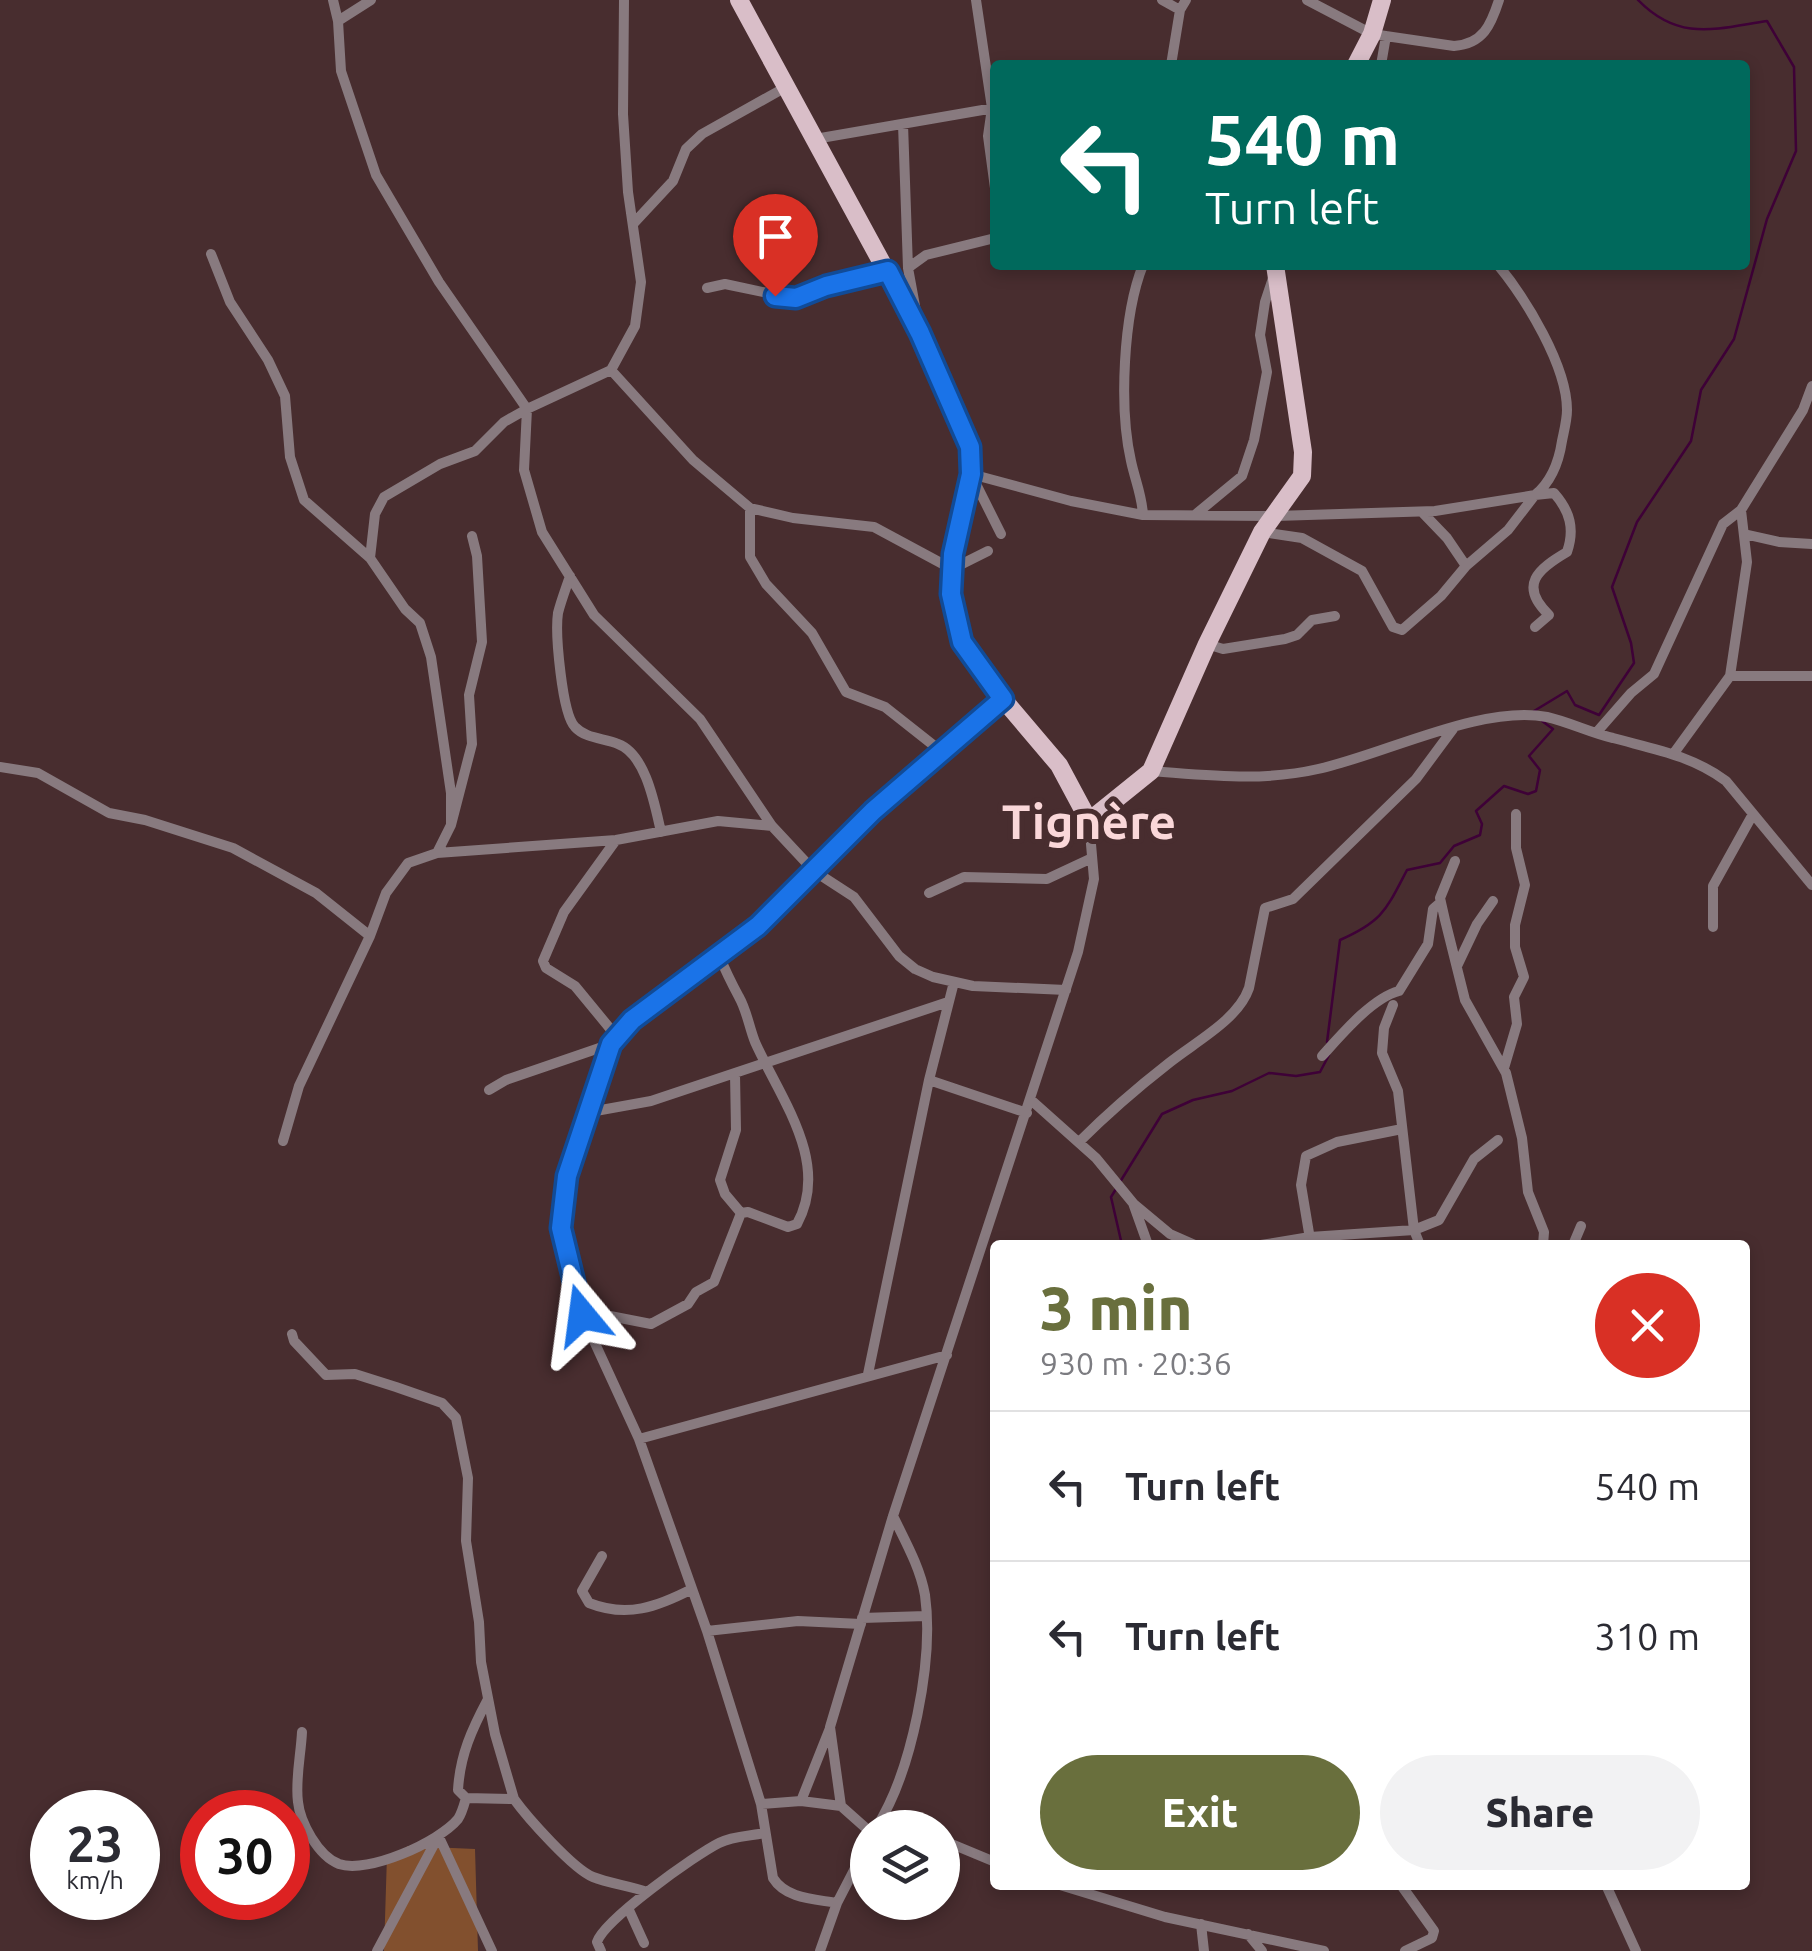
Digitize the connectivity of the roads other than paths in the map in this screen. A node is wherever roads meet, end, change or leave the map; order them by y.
1 (333, 0) edge
2 (370, 0) edge
3 (624, 0) edge
4 (739, 0) edge
5 (976, 0) edge
6 (1162, 0) edge
7 (1307, 0) edge
8 (1382, 0) edge
9 (1499, 0) edge
10 (1183, 5) edge
11 (338, 21) junction
12 (1379, 35) junction
13 (1172, 60) edge
14 (1360, 60) edge
15 (1380, 60) edge
16 (786, 86) junction
17 (990, 89) edge
18 (990, 109) edge
19 (903, 124) junction
20 (990, 125) edge
21 (815, 139) junction
22 (990, 151) edge
23 (632, 224) junction
24 (990, 239) edge
25 (211, 254) dead end
26 (908, 268) junction
27 (1141, 270) edge
28 (1274, 270) edge
29 (1275, 270) edge
30 (1501, 270) edge
31 (888, 271) junction
32 (707, 288) dead end
33 (920, 333) junction
34 (612, 370) junction
35 (1812, 386) edge
36 (527, 409) junction
37 (971, 474) junction
38 (1534, 494) junction
39 (750, 508) junction
40 (1741, 510) junction
41 (1422, 512) junction
42 (1195, 514) junction
43 (1143, 515) junction
44 (1276, 516) junction
45 (1262, 532) junction
46 (1001, 534) dead end
47 (1744, 534) junction
48 (472, 536) dead end
49 (1812, 544) edge
50 (988, 551) dead end
51 (370, 558) junction
52 (1466, 566) junction
53 (952, 569) junction
54 (570, 576) junction
55 (1336, 616) dead end
56 (1535, 627) dead end
57 (1207, 644) junction
58 (1730, 676) junction
59 (1812, 676) edge
60 (1003, 699) junction
61 (1453, 729) junction
62 (1596, 733) junction
63 (942, 752) junction
64 (1674, 753) junction
65 (0, 767) edge
66 (1151, 771) junction
67 (1516, 814) dead end
68 (1753, 814) junction
69 (1089, 821) junction
70 (451, 825) junction
71 (772, 826) junction
72 (660, 832) junction
73 (616, 840) junction
74 (437, 853) junction
75 (1092, 858) junction
76 (1454, 861) dead end
77 (814, 871) junction
78 (1812, 885) edge
79 (929, 892) dead end
80 (1492, 901) dead end
81 (1441, 902) junction
82 (1713, 927) dead end
83 (370, 936) junction
84 (719, 955) junction
85 (1457, 967) junction
86 (954, 982) junction
87 (1066, 990) junction
88 (948, 1002) junction
89 (1393, 1005) dead end
90 (614, 1041) junction
91 (1322, 1056) dead end
92 (767, 1064) junction
93 (1504, 1069) junction
94 (735, 1074) junction
95 (929, 1080) junction
96 (489, 1090) dead end
97 (1031, 1100) junction
98 (590, 1112) junction
99 (1027, 1113) junction
100 (1402, 1129) junction
101 (1498, 1140) dead end
102 (283, 1141) dead end
103 (1079, 1142) junction
104 (1133, 1204) junction
105 (741, 1213) junction
106 (1582, 1226) dead end
107 (1414, 1230) junction
108 (1146, 1240) edge
109 (1184, 1240) edge
110 (1311, 1240) edge
111 (1320, 1240) edge
112 (1418, 1240) edge
113 (1543, 1240) edge
114 (1575, 1240) edge
115 (582, 1315) junction
116 (292, 1334) dead end
117 (947, 1355) junction
118 (868, 1374) junction
119 (639, 1439) junction
120 (893, 1516) junction
121 (602, 1556) dead end
122 (692, 1589) junction
123 (926, 1616) junction
124 (862, 1621) junction
125 (706, 1631) junction
126 (488, 1698) junction
127 (830, 1727) junction
128 (302, 1732) dead end
129 (466, 1798) junction
130 (514, 1798) junction
131 (801, 1802) junction
132 (761, 1804) junction
133 (841, 1806) junction
134 (885, 1810) edge
135 (850, 1814) edge
136 (765, 1833) junction
137 (438, 1837) junction
138 (960, 1847) edge
139 (990, 1860) edge
140 (850, 1878) edge
141 (1076, 1890) edge
142 (1103, 1890) edge
143 (1405, 1890) edge
144 (1608, 1890) edge
145 (646, 1892) junction
146 (1099, 1897) junction
147 (837, 1903) junction
148 (629, 1910) junction
149 (1201, 1924) junction
150 (1248, 1934) junction
151 (644, 1943) dead end
152 (377, 1951) edge
153 (492, 1951) edge
154 (601, 1951) edge
155 (820, 1951) edge
156 (1204, 1951) edge
157 (1262, 1951) edge
158 (1324, 1951) edge
159 (1405, 1951) edge
160 (1636, 1951) edge

1 - 11 street
2 - 11 street
3 - 23 street
4 - 16 main road
5 - 17 street
6 - 10 street
7 - 12 street
8 - 12 main road
9 - 12 street
10 - 13 street
11 - 36 street
12 - 14 main road
12 - 15 street
16 - 21 main road
16 - 23 street
18 - 19 street
19 - 21 street
19 - 26 street
20 - 22 street
21 - 31 main road
23 - 34 street
24 - 26 street
25 - 51 street
26 - 33 street
27 - 43 street
28 - 42 street
29 - 44 main road
30 - 38 street
31 - 32 street
31 - 33 main road
33 - 37 main road
34 - 36 street
34 - 39 street
35 - 40 street
36 - 51 street
36 - 54 street
37 - 43 street
37 - 46 street
37 - 53 main road
38 - 41 street
38 - 52 street
38 - 56 street
39 - 53 street
39 - 63 street
40 - 47 street
40 - 62 street
41 - 44 street
41 - 52 street
42 - 43 street
42 - 44 street
44 - 45 main road
45 - 52 street
45 - 57 main road
47 - 49 street
47 - 58 street
48 - 70 street
50 - 53 street
51 - 70 street
53 - 60 main road
54 - 71 street
54 - 72 street
55 - 57 street
57 - 66 main road
58 - 59 street
58 - 64 street
60 - 63 street
60 - 69 main road
61 - 62 street
61 - 66 street
61 - 103 street
62 - 64 street
63 - 77 street
64 - 68 street
65 - 83 street
66 - 69 main road
67 - 93 street
68 - 78 street
68 - 82 street
69 - 75 street
70 - 74 street
71 - 72 street
71 - 77 street
72 - 73 street
73 - 74 street
73 - 90 street
74 - 83 street
75 - 79 street
75 - 87 street
76 - 81 street
77 - 84 street
77 - 86 street
80 - 85 street
81 - 85 street
81 - 91 street
83 - 102 street
84 - 90 street
84 - 92 street
85 - 93 street
86 - 87 street
86 - 88 street
87 - 97 street
88 - 92 street
88 - 95 street
89 - 100 street
90 - 96 street
90 - 98 street
92 - 94 street
92 - 105 street
93 - 113 street
94 - 98 street
94 - 105 street
95 - 99 street
95 - 118 street
97 - 99 street
97 - 103 street
98 - 115 street
99 - 117 street
100 - 107 street
100 - 110 street
101 - 107 street
103 - 104 street
104 - 108 street
104 - 109 street
105 - 115 street
106 - 114 street
107 - 111 street
107 - 112 street
115 - 119 street
116 - 126 street
117 - 118 street
117 - 120 street
118 - 119 street
119 - 122 street
120 - 123 street
120 - 124 street
121 - 122 street
122 - 125 street
123 - 124 street
123 - 134 street
124 - 125 street
124 - 127 street
125 - 132 street
126 - 129 street
126 - 130 street
127 - 131 street
127 - 133 street
128 - 137 street
129 - 130 street
129 - 137 street
130 - 145 street
131 - 132 street
131 - 133 street
132 - 136 street
133 - 135 street
136 - 145 street
136 - 147 street
137 - 152 street
137 - 153 street
138 - 139 street
140 - 147 street
141 - 146 street
142 - 146 street
143 - 159 street
144 - 160 street
145 - 148 street
146 - 149 street
147 - 155 street
148 - 151 street
148 - 154 street
149 - 150 street
149 - 156 street
150 - 157 street
150 - 158 street

